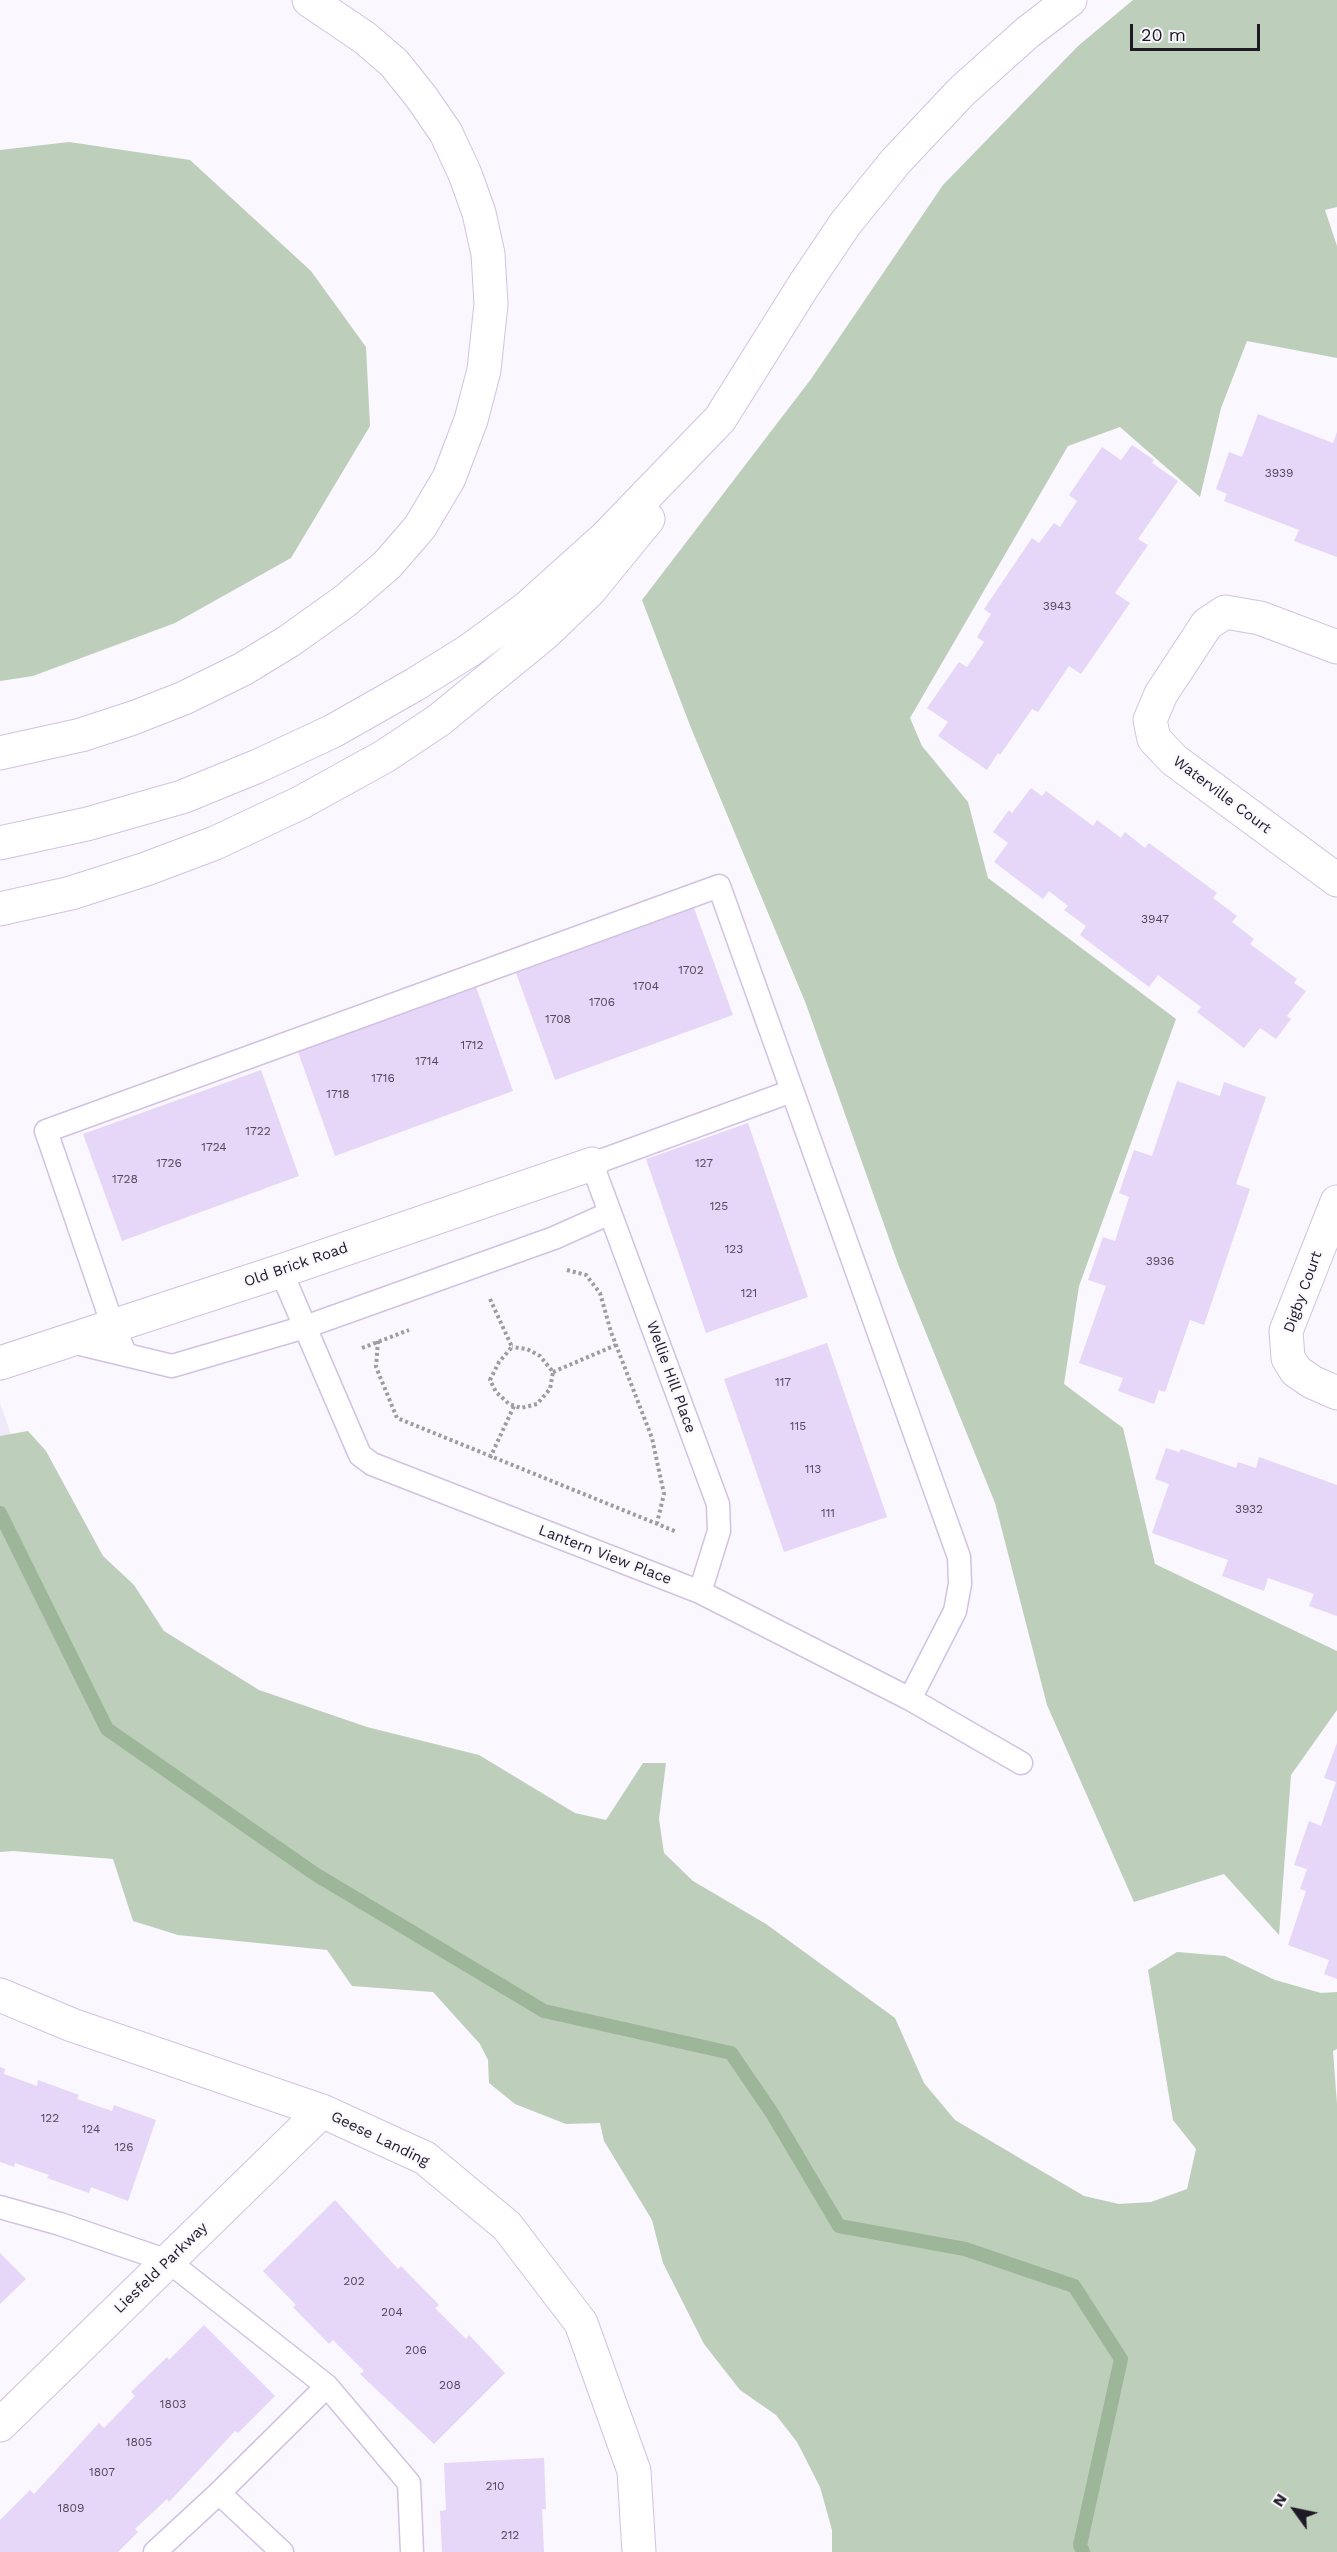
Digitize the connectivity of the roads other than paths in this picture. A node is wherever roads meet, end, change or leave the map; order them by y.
1 (309, 0) edge
2 (1070, 0) edge
3 (720, 419) junction
4 (1337, 647) edge
5 (0, 753) edge
6 (0, 843) edge
7 (1337, 880) edge
8 (0, 909) edge
9 (792, 1091) junction
10 (592, 1164) junction
11 (1337, 1202) edge
12 (610, 1213) junction
13 (281, 1271) junction
14 (113, 1326) junction
15 (305, 1327) junction
16 (66, 1341) junction
17 (126, 1355) junction
18 (0, 1363) edge
19 (1337, 1393) edge
20 (700, 1592) junction
21 (910, 1699) junction
22 (1021, 1763) dead end
23 (0, 1995) edge
24 (322, 2111) junction
25 (0, 2206) edge
26 (168, 2261) junction
27 (327, 2386) junction
28 (0, 2425) edge
29 (219, 2493) junction
30 (154, 2552) edge
31 (282, 2552) edge
32 (412, 2552) edge
33 (639, 2552) edge

1 - 5 main road
2 - 3 main road
3 - 6 main road
3 - 8 main road
4 - 7 main road, Waterville Court
9 - 10 lane
9 - 14 lane
9 - 21 lane
10 - 12 lane, Wellie Hill Place
10 - 13 main road, Old Brick Road
11 - 19 main road, Digby Court
12 - 15 lane
12 - 20 lane, Wellie Hill Place
13 - 14 main road, Old Brick Road
13 - 15 lane, Lantern View Place
14 - 16 main road, Old Brick Road
14 - 17 lane
15 - 17 lane
15 - 20 lane, Lantern View Place
16 - 17 lane
16 - 18 main road, Old Brick Road
20 - 21 lane, Lantern View Place
21 - 22 lane, Lantern View Place
23 - 24 main road, Geese Landing
24 - 26 main road, Liesfeld Parkway
24 - 33 main road, Geese Landing
25 - 26 lane
26 - 27 lane
26 - 28 main road, Liesfeld Parkway
27 - 29 lane
27 - 32 lane
29 - 30 lane
29 - 31 lane

